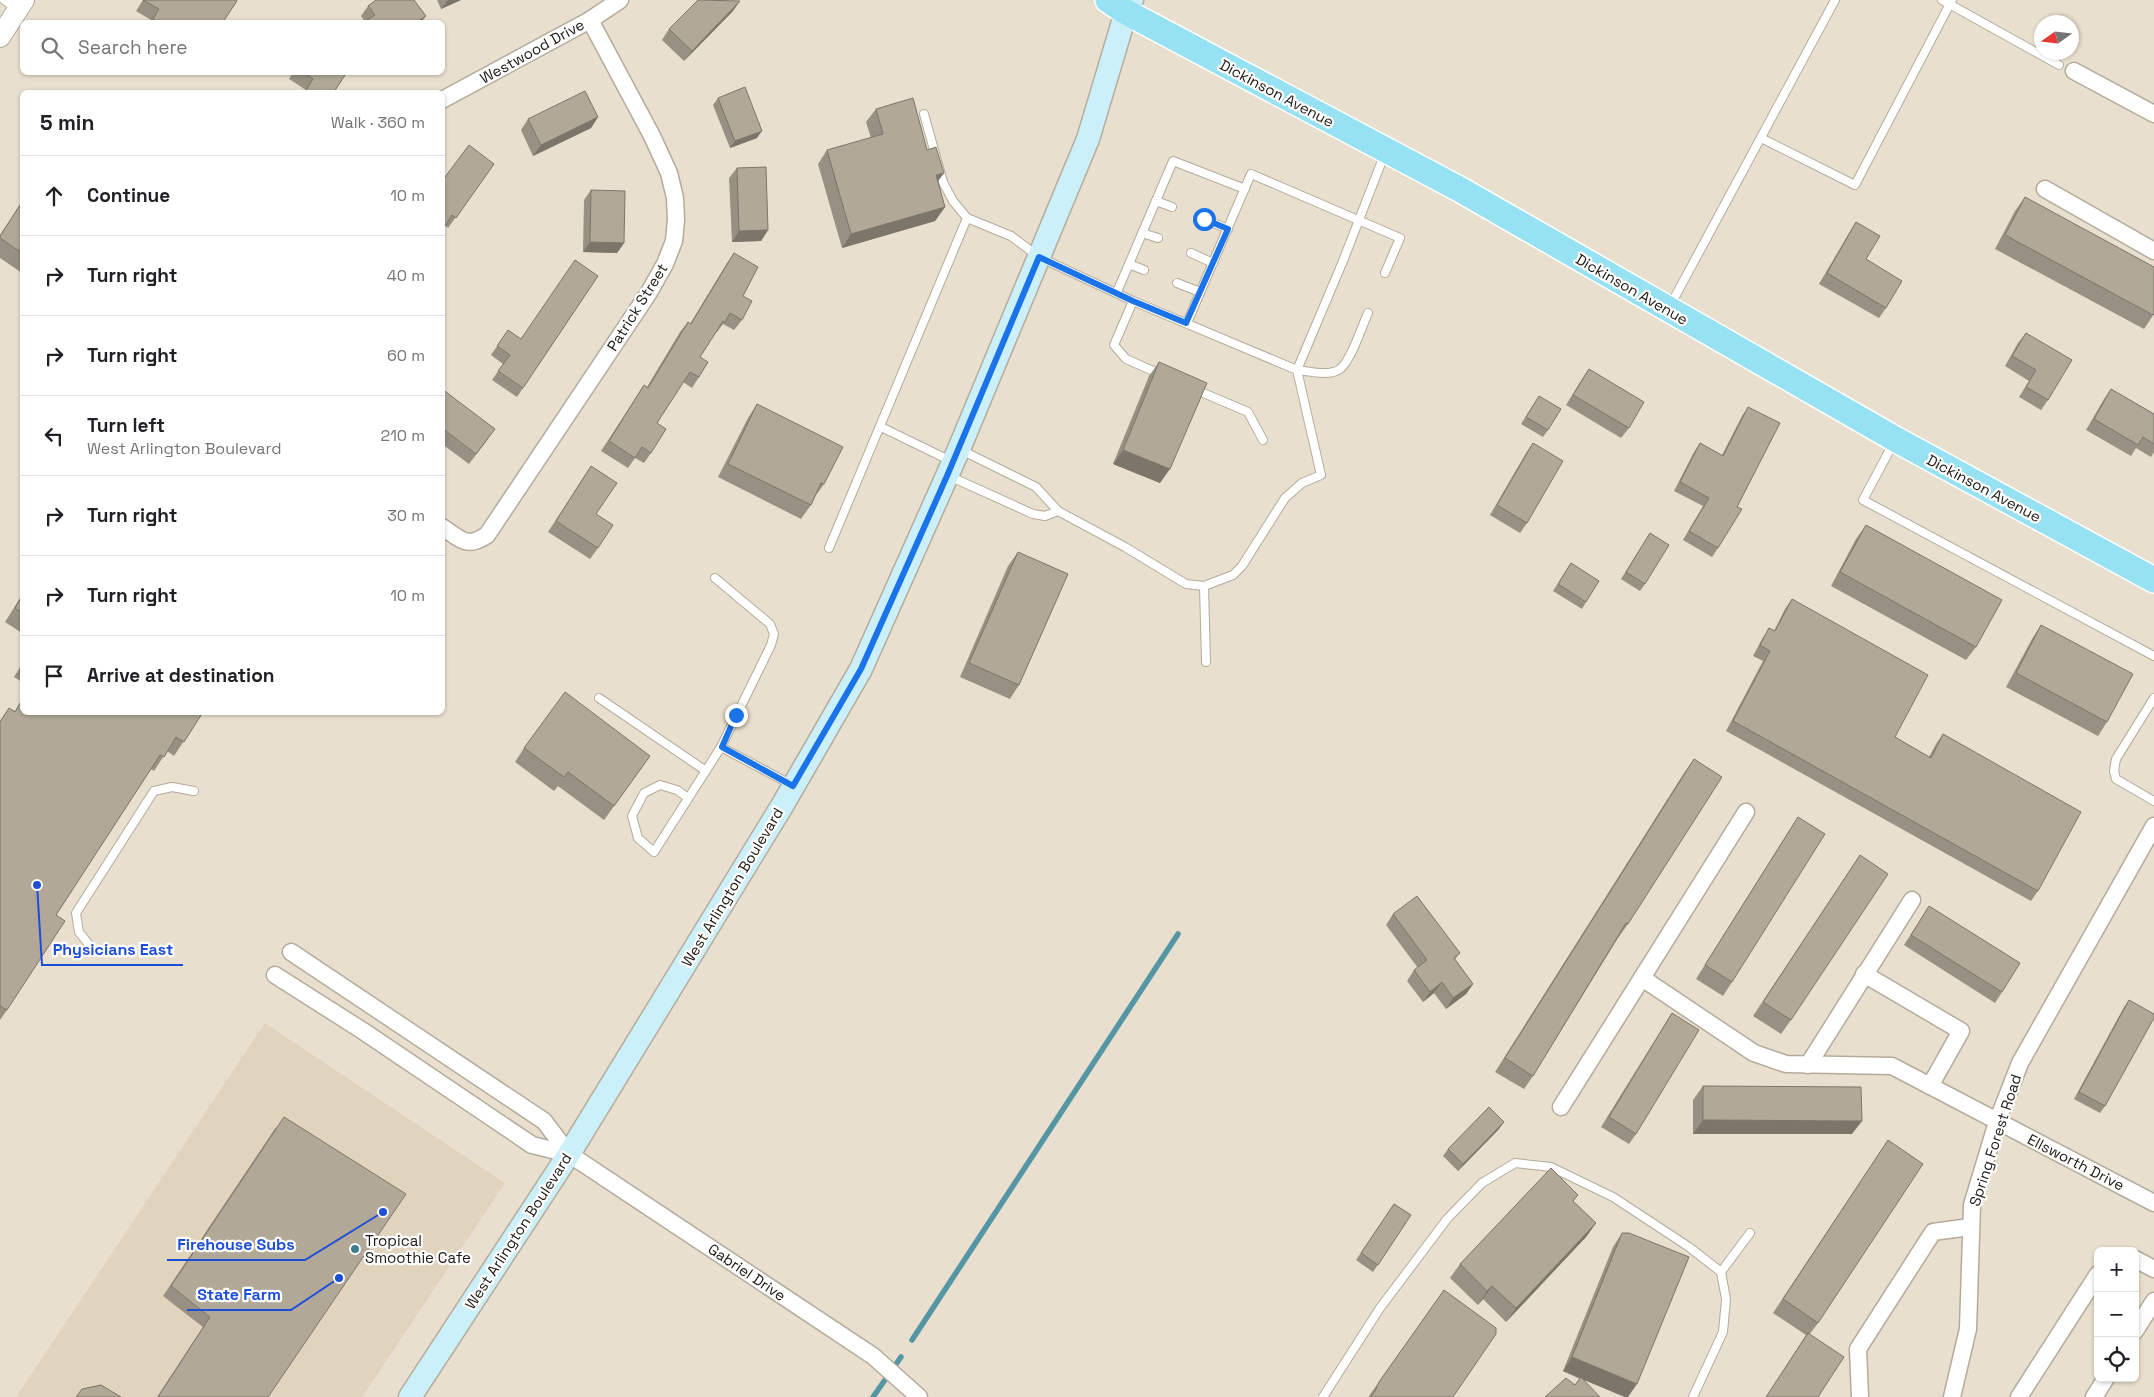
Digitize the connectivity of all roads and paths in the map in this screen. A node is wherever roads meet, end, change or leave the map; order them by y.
1 (620, 0) edge
2 (1835, 0) edge
3 (1948, 1) edge
4 (15, 3) edge
5 (1122, 4) edge
6 (590, 20) junction
7 (0, 37) edge
8 (2067, 68) joint
9 (445, 98) edge
10 (924, 114) dead end
11 (2154, 114) edge
12 (1761, 138) junction
13 (1385, 151) junction
14 (1245, 188) junction
15 (2045, 189) dead end
16 (1156, 201) junction
17 (1172, 207) dead end
18 (967, 218) junction
19 (1204, 219) dead end
20 (1359, 220) junction
21 (1228, 229) junction
22 (1142, 233) junction
23 (1158, 238) dead end
24 (2154, 252) edge
25 (1191, 253) dead end
26 (1039, 257) junction
27 (1213, 263) junction
28 (1130, 264) junction
29 (1144, 270) dead end
30 (1384, 273) dead end
31 (1177, 283) dead end
32 (1117, 292) junction
33 (1200, 292) junction
34 (1133, 301) junction
35 (1668, 310) junction
36 (1368, 313) dead end
37 (1186, 323) junction
38 (1297, 370) junction
39 (1170, 378) edge
40 (1187, 386) edge
41 (881, 427) junction
42 (1262, 440) dead end
43 (1895, 440) junction
44 (953, 462) junction
45 (1058, 511) junction
46 (445, 529) edge
47 (829, 548) dead end
48 (715, 578) dead end
49 (2154, 580) edge
50 (1204, 586) junction
51 (2154, 656) edge
52 (1206, 662) dead end
53 (599, 698) dead end
54 (2154, 698) edge
55 (722, 747) junction
56 (706, 771) junction
57 (793, 786) junction
58 (194, 791) dead end
59 (688, 798) junction
60 (2154, 801) edge
61 (1746, 812) dead end
62 (2154, 826) edge
63 (1912, 900) dead end
64 (91, 947) dead end
65 (291, 952) dead end
66 (1864, 974) junction
67 (275, 975) dead end
68 (1642, 978) junction
69 (1808, 1065) junction
70 (1930, 1086) junction
71 (1561, 1107) dead end
72 (1998, 1122) junction
73 (569, 1154) junction
74 (2154, 1203) edge
75 (1970, 1227) junction
76 (1750, 1233) dead end
77 (2139, 1261) edge
78 (2154, 1270) edge
79 (1721, 1272) junction
80 (2094, 1280) edge
81 (2154, 1301) edge
82 (2139, 1325) edge
83 (2103, 1382) edge
84 (410, 1397) edge
85 (919, 1397) edge
86 (1323, 1397) edge
87 (1693, 1397) edge
88 (1860, 1397) edge
89 (1952, 1397) edge
90 (2019, 1397) edge
91 (2094, 1397) edge

1 - 6 street, Westwood Drive
2 - 12 lane
3 - 8 lane
3 - 12 lane
4 - 7 street
5 - 13 main road, Dickinson Avenue
5 - 26 main road, West Arlington Boulevard
6 - 9 street, Westwood Drive
6 - 46 street, Patrick Street
8 - 11 street
10 - 18 lane
12 - 35 lane
13 - 20 lane
13 - 35 main road, Dickinson Avenue
14 - 16 lane
14 - 20 lane
14 - 21 lane
15 - 24 street
16 - 17 lane
16 - 22 lane
18 - 26 lane
18 - 41 lane
19 - 21 lane
20 - 30 lane
20 - 38 lane
21 - 27 lane
22 - 23 lane
22 - 28 lane
25 - 27 lane
26 - 32 lane
26 - 44 main road, West Arlington Boulevard
27 - 33 lane
28 - 29 lane
28 - 32 lane
31 - 33 lane
32 - 34 lane
33 - 37 lane
34 - 37 lane
34 - 39 lane
35 - 43 main road, Dickinson Avenue
36 - 38 lane
37 - 38 lane
38 - 50 lane
40 - 42 lane
41 - 44 lane
41 - 47 lane
43 - 49 main road, Dickinson Avenue
43 - 51 lane
44 - 45 lane
44 - 45 lane
44 - 57 main road, West Arlington Boulevard
45 - 50 lane
48 - 55 lane
50 - 52 lane
53 - 56 lane
54 - 60 lane
55 - 56 lane
55 - 57 lane
56 - 59 lane
57 - 73 main road, West Arlington Boulevard
58 - 64 lane
59 - 59 lane
61 - 68 street
62 - 72 street, Spring Forest Road
63 - 66 street
65 - 73 street
66 - 69 street
66 - 70 street
67 - 73 street
68 - 69 street, Ellsworth Drive
68 - 71 street
69 - 70 street, Ellsworth Drive
70 - 72 street, Ellsworth Drive
72 - 74 street, Ellsworth Drive
72 - 75 street, Spring Forest Road
73 - 84 main road, West Arlington Boulevard
73 - 85 street, Gabriel Drive
75 - 88 street
75 - 89 street, Spring Forest Road
76 - 79 lane
77 - 78 street
79 - 86 lane
79 - 87 lane
80 - 90 street
81 - 82 street
83 - 91 street

